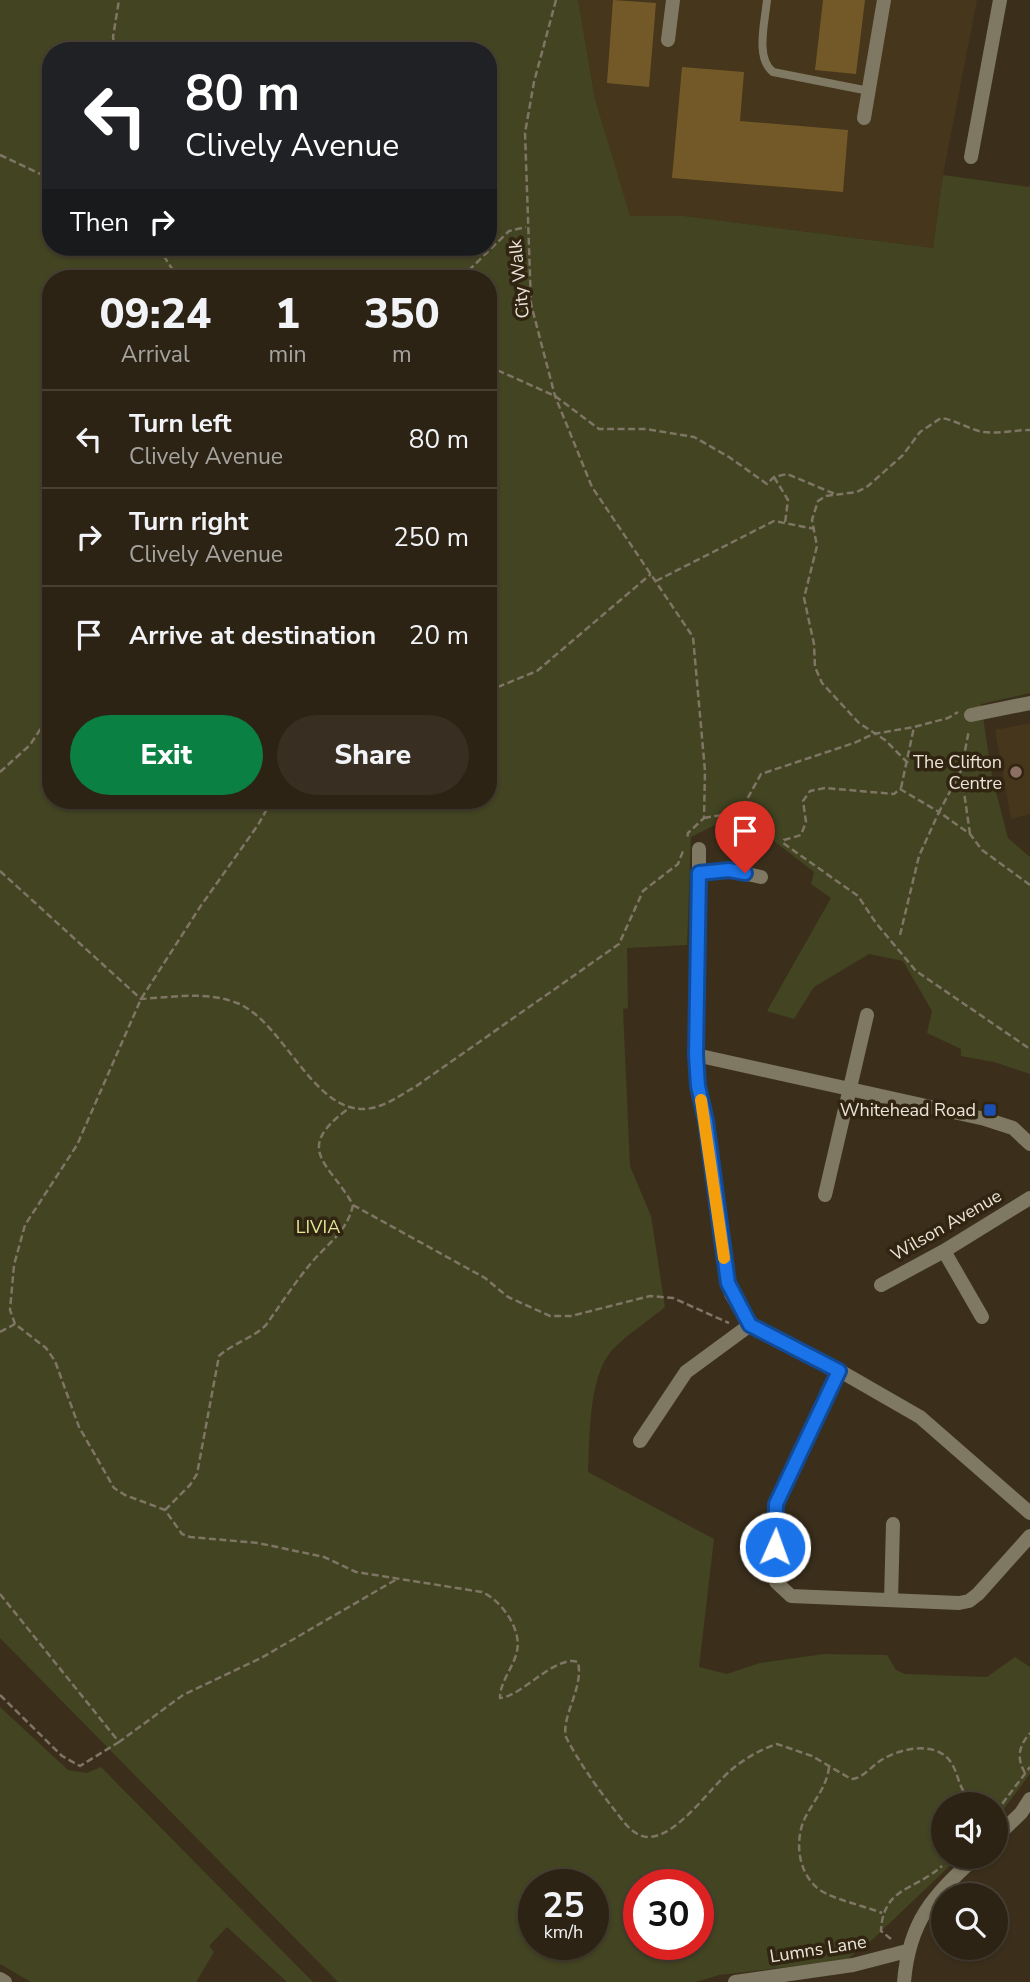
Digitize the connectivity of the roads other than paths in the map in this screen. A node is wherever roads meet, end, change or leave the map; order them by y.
1 (673, 0) edge
2 (767, 0) edge
3 (884, 0) edge
4 (1000, 0) edge
5 (668, 40) dead end
6 (869, 91) junction
7 (864, 118) dead end
8 (971, 157) dead end
9 (1030, 703) edge
10 (971, 716) road end
11 (692, 847) road end
12 (699, 873) junction
13 (761, 877) dead end
14 (867, 1015) dead end
15 (696, 1055) junction
16 (849, 1091) junction
17 (1030, 1144) edge
18 (825, 1195) dead end
19 (1030, 1198) edge
20 (944, 1251) junction
21 (881, 1284) dead end
22 (982, 1317) dead end
23 (747, 1327) junction
24 (839, 1371) junction
25 (640, 1441) dead end
26 (1030, 1513) edge
27 (893, 1524) dead end
28 (1030, 1536) edge
29 (891, 1600) junction
30 (1030, 1799) edge
31 (1008, 1824) edge
32 (964, 1869) edge
33 (906, 1951) junction
34 (0, 1979) edge
35 (5, 1982) edge
36 (735, 1982) edge
37 (904, 1982) edge

1 - 5 street
2 - 6 lane
3 - 6 street
4 - 8 street
6 - 7 street
9 - 10 street
11 - 12 street
12 - 13 street
12 - 15 street
14 - 16 street
15 - 16 street
15 - 23 street
16 - 17 street
16 - 18 street
19 - 20 street, Wilson Avenue
20 - 21 street, Wilson Avenue
20 - 22 street
23 - 24 street
23 - 25 street
24 - 26 street
24 - 29 street
27 - 29 street
28 - 29 street
30 - 31 street
32 - 33 street
33 - 36 street, Lumns Lane
33 - 37 street
34 - 35 street

